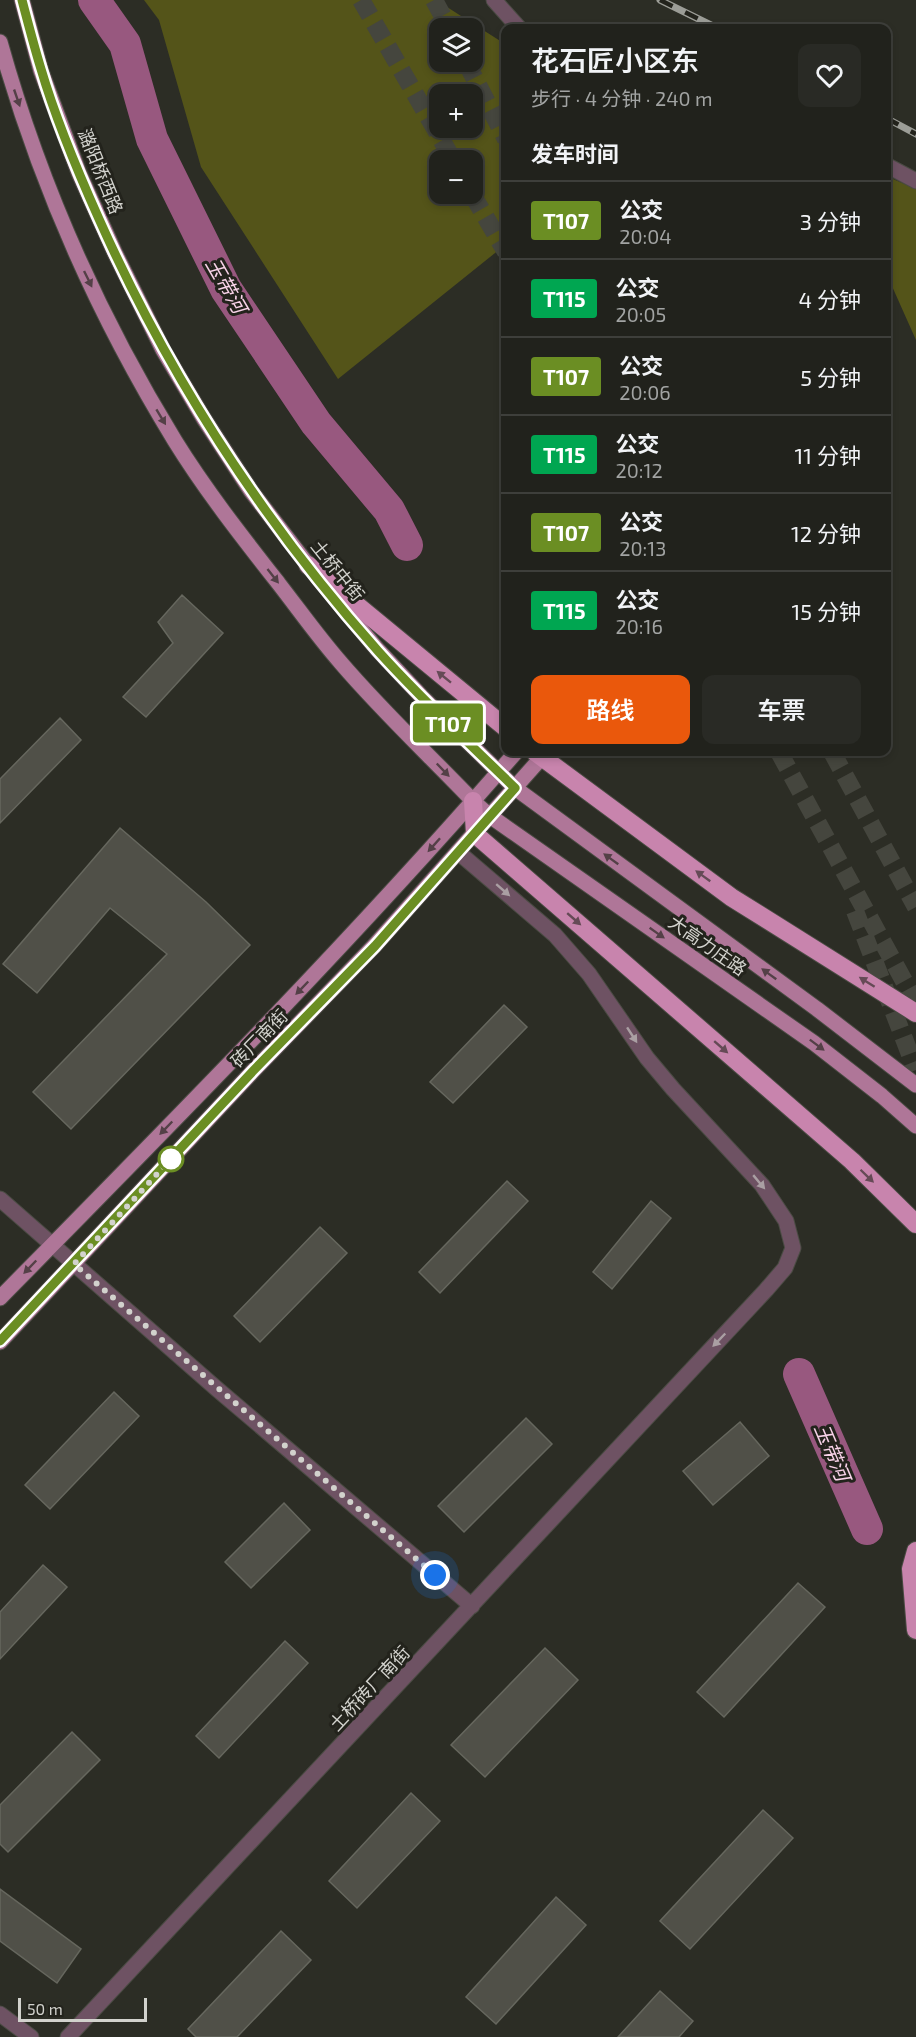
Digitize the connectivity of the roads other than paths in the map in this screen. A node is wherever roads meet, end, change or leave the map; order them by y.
1 (22, 0) edge
2 (494, 0) edge
3 (515, 24) edge
4 (0, 42) edge
5 (891, 168) edge
6 (916, 182) edge
7 (163, 350) joint
8 (308, 565) junction
9 (501, 724) edge
10 (512, 756) edge
11 (537, 756) edge
12 (541, 756) edge
13 (498, 772) junction
14 (515, 788) junction
15 (473, 801) junction
16 (490, 816) junction
17 (475, 834) junction
18 (458, 852) junction
19 (916, 1013) edge
20 (916, 1085) edge
21 (916, 1126) edge
22 (0, 1199) edge
23 (916, 1224) edge
24 (52, 1245) junction
25 (74, 1264) junction
26 (0, 1298) edge
27 (0, 1342) edge
28 (916, 1551) edge
29 (472, 1606) junction
30 (916, 1630) edge
31 (0, 2014) edge
32 (31, 2037) edge
33 (68, 2037) edge

1 - 7 main road, 潞阳桥西路
2 - 3 street
4 -> 15 main road, 大高力庄路
5 - 6 street
7 - 8 main road, 土桥中街
9 -> 8 highway
8 - 13 main road, 土桥中街
10 - 13 main road, 砖厂南街
11 - 14 main road, 砖厂南街
19 -> 12 highway
13 - 14 main road, 土桥中街
13 - 15 main road, 砖厂南街
14 - 16 main road, 砖厂南街
20 -> 14 main road, 大高力庄路
15 - 16 main road, 大高力庄路
15 - 17 highway
15 -> 24 main road, 砖厂南街
16 - 17 main road, 砖厂南街
16 -> 21 main road, 大高力庄路
17 - 18 main road, 砖厂南街
17 -> 23 highway
18 - 25 main road, 砖厂南街
18 -> 29 street, 土桥砖厂南街
22 - 24 street
24 - 25 street
24 -> 26 main road, 砖厂南街
25 - 27 main road, 砖厂南街
25 - 29 street
28 - 30 highway
29 - 33 street, 土桥砖厂南街
31 - 32 street

